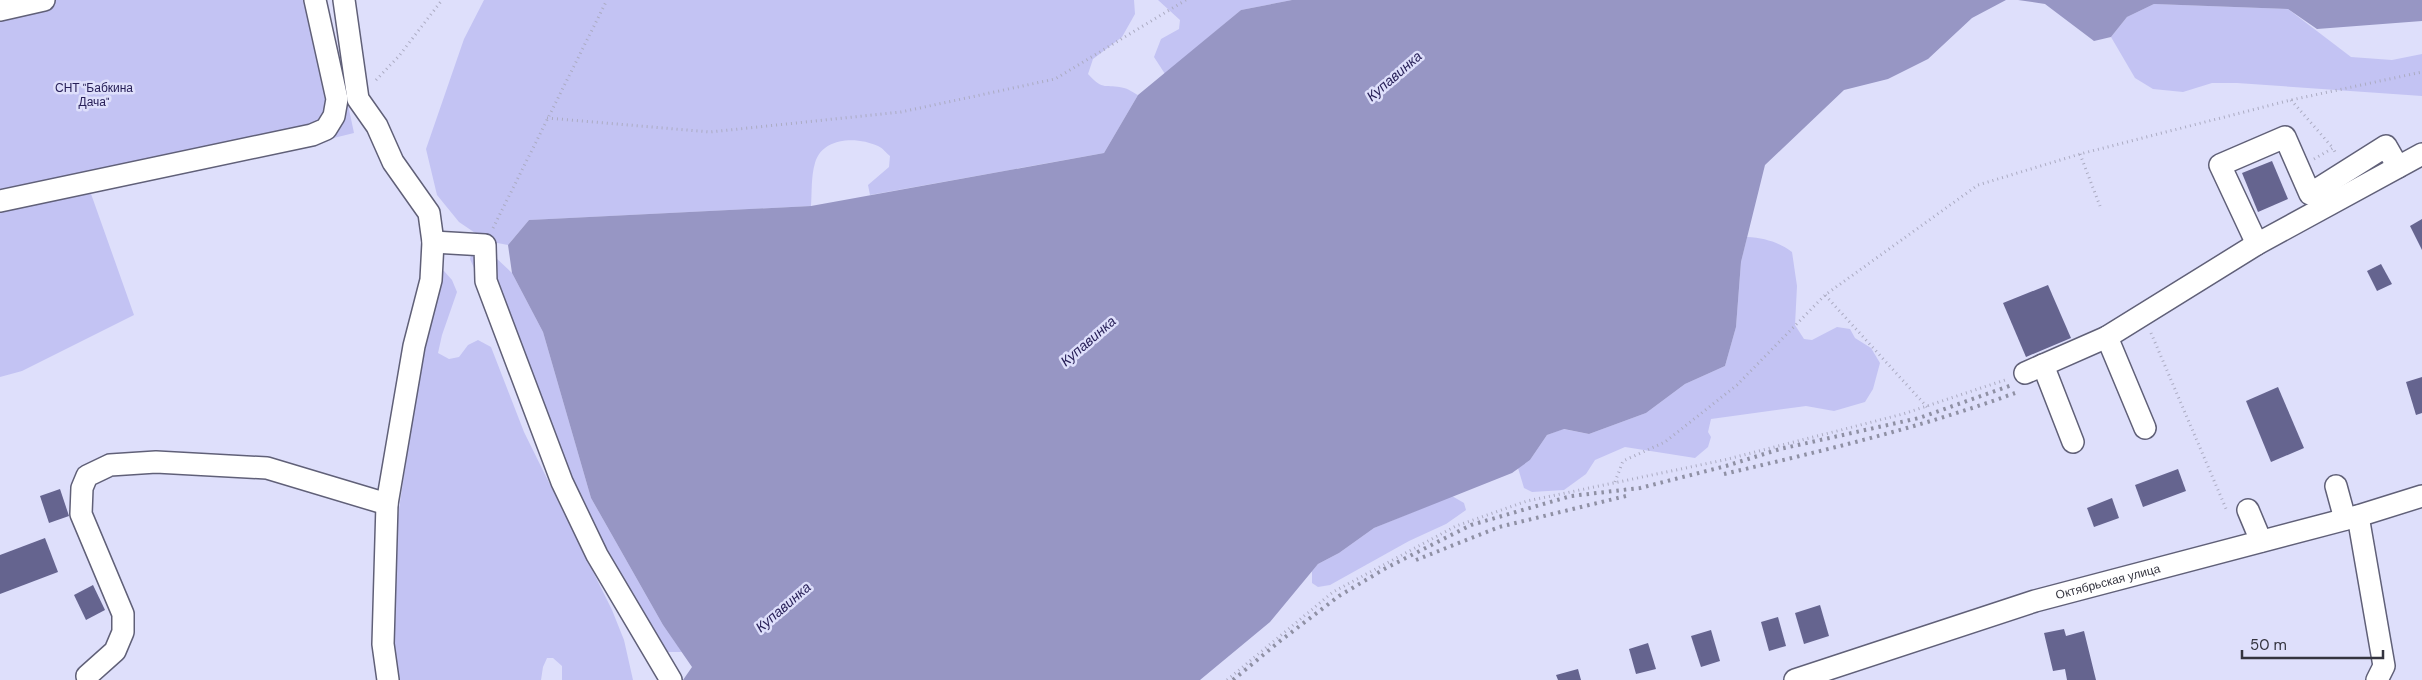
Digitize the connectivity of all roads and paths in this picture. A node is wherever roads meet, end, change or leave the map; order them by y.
1 (44, 0) edge
2 (315, 0) edge
3 (344, 0) edge
4 (442, 0) edge
5 (607, 0) edge
6 (1186, 0) edge
7 (0, 10) edge
8 (2422, 72) edge
9 (358, 98) junction
10 (2291, 100) junction
11 (547, 118) junction
12 (2333, 148) junction
13 (2080, 154) junction
14 (2422, 154) edge
15 (2398, 166) junction
16 (2298, 168) junction
17 (2345, 170) junction
18 (0, 201) edge
19 (2100, 206) dead end
20 (433, 242) junction
21 (2256, 244) junction
22 (485, 245) junction
23 (1826, 295) junction
24 (2144, 315) junction
25 (2108, 337) junction
26 (2034, 369) junction
27 (1927, 407) junction
28 (2145, 428) dead end
29 (2073, 442) dead end
30 (1615, 483) junction
31 (2336, 486) dead end
32 (2422, 496) edge
33 (387, 504) junction
34 (2248, 510) dead end
35 (2352, 517) junction
36 (2252, 544) junction
37 (87, 676) dead end
38 (669, 676) edge
39 (388, 680) edge
40 (1227, 680) edge
41 (1795, 680) edge
42 (2377, 680) edge

1 - 7 street
2 - 18 street
3 - 9 street
4 - 9 path
5 - 11 path
6 - 11 path
8 - 10 path
9 - 20 street
10 - 12 path
10 - 13 path
11 - 22 path
12 - 16 path
12 - 17 path
13 - 19 path
13 - 23 path
14 - 15 street
15 - 17 street
15 - 21 street
16 - 17 street
16 - 21 street
20 - 22 street
20 - 33 street
21 - 24 street
22 - 38 street
23 - 27 path
23 - 30 path
24 - 25 street
24 - 36 path
25 - 26 street
25 - 28 street
26 - 27 path
26 - 29 street
27 - 30 path
30 - 40 path
31 - 35 street
32 - 35 street, Октябрьская улица
33 - 37 street
33 - 39 street
34 - 36 street
35 - 36 street, Октябрьская улица
35 - 42 street
36 - 41 street, Октябрьская улица

